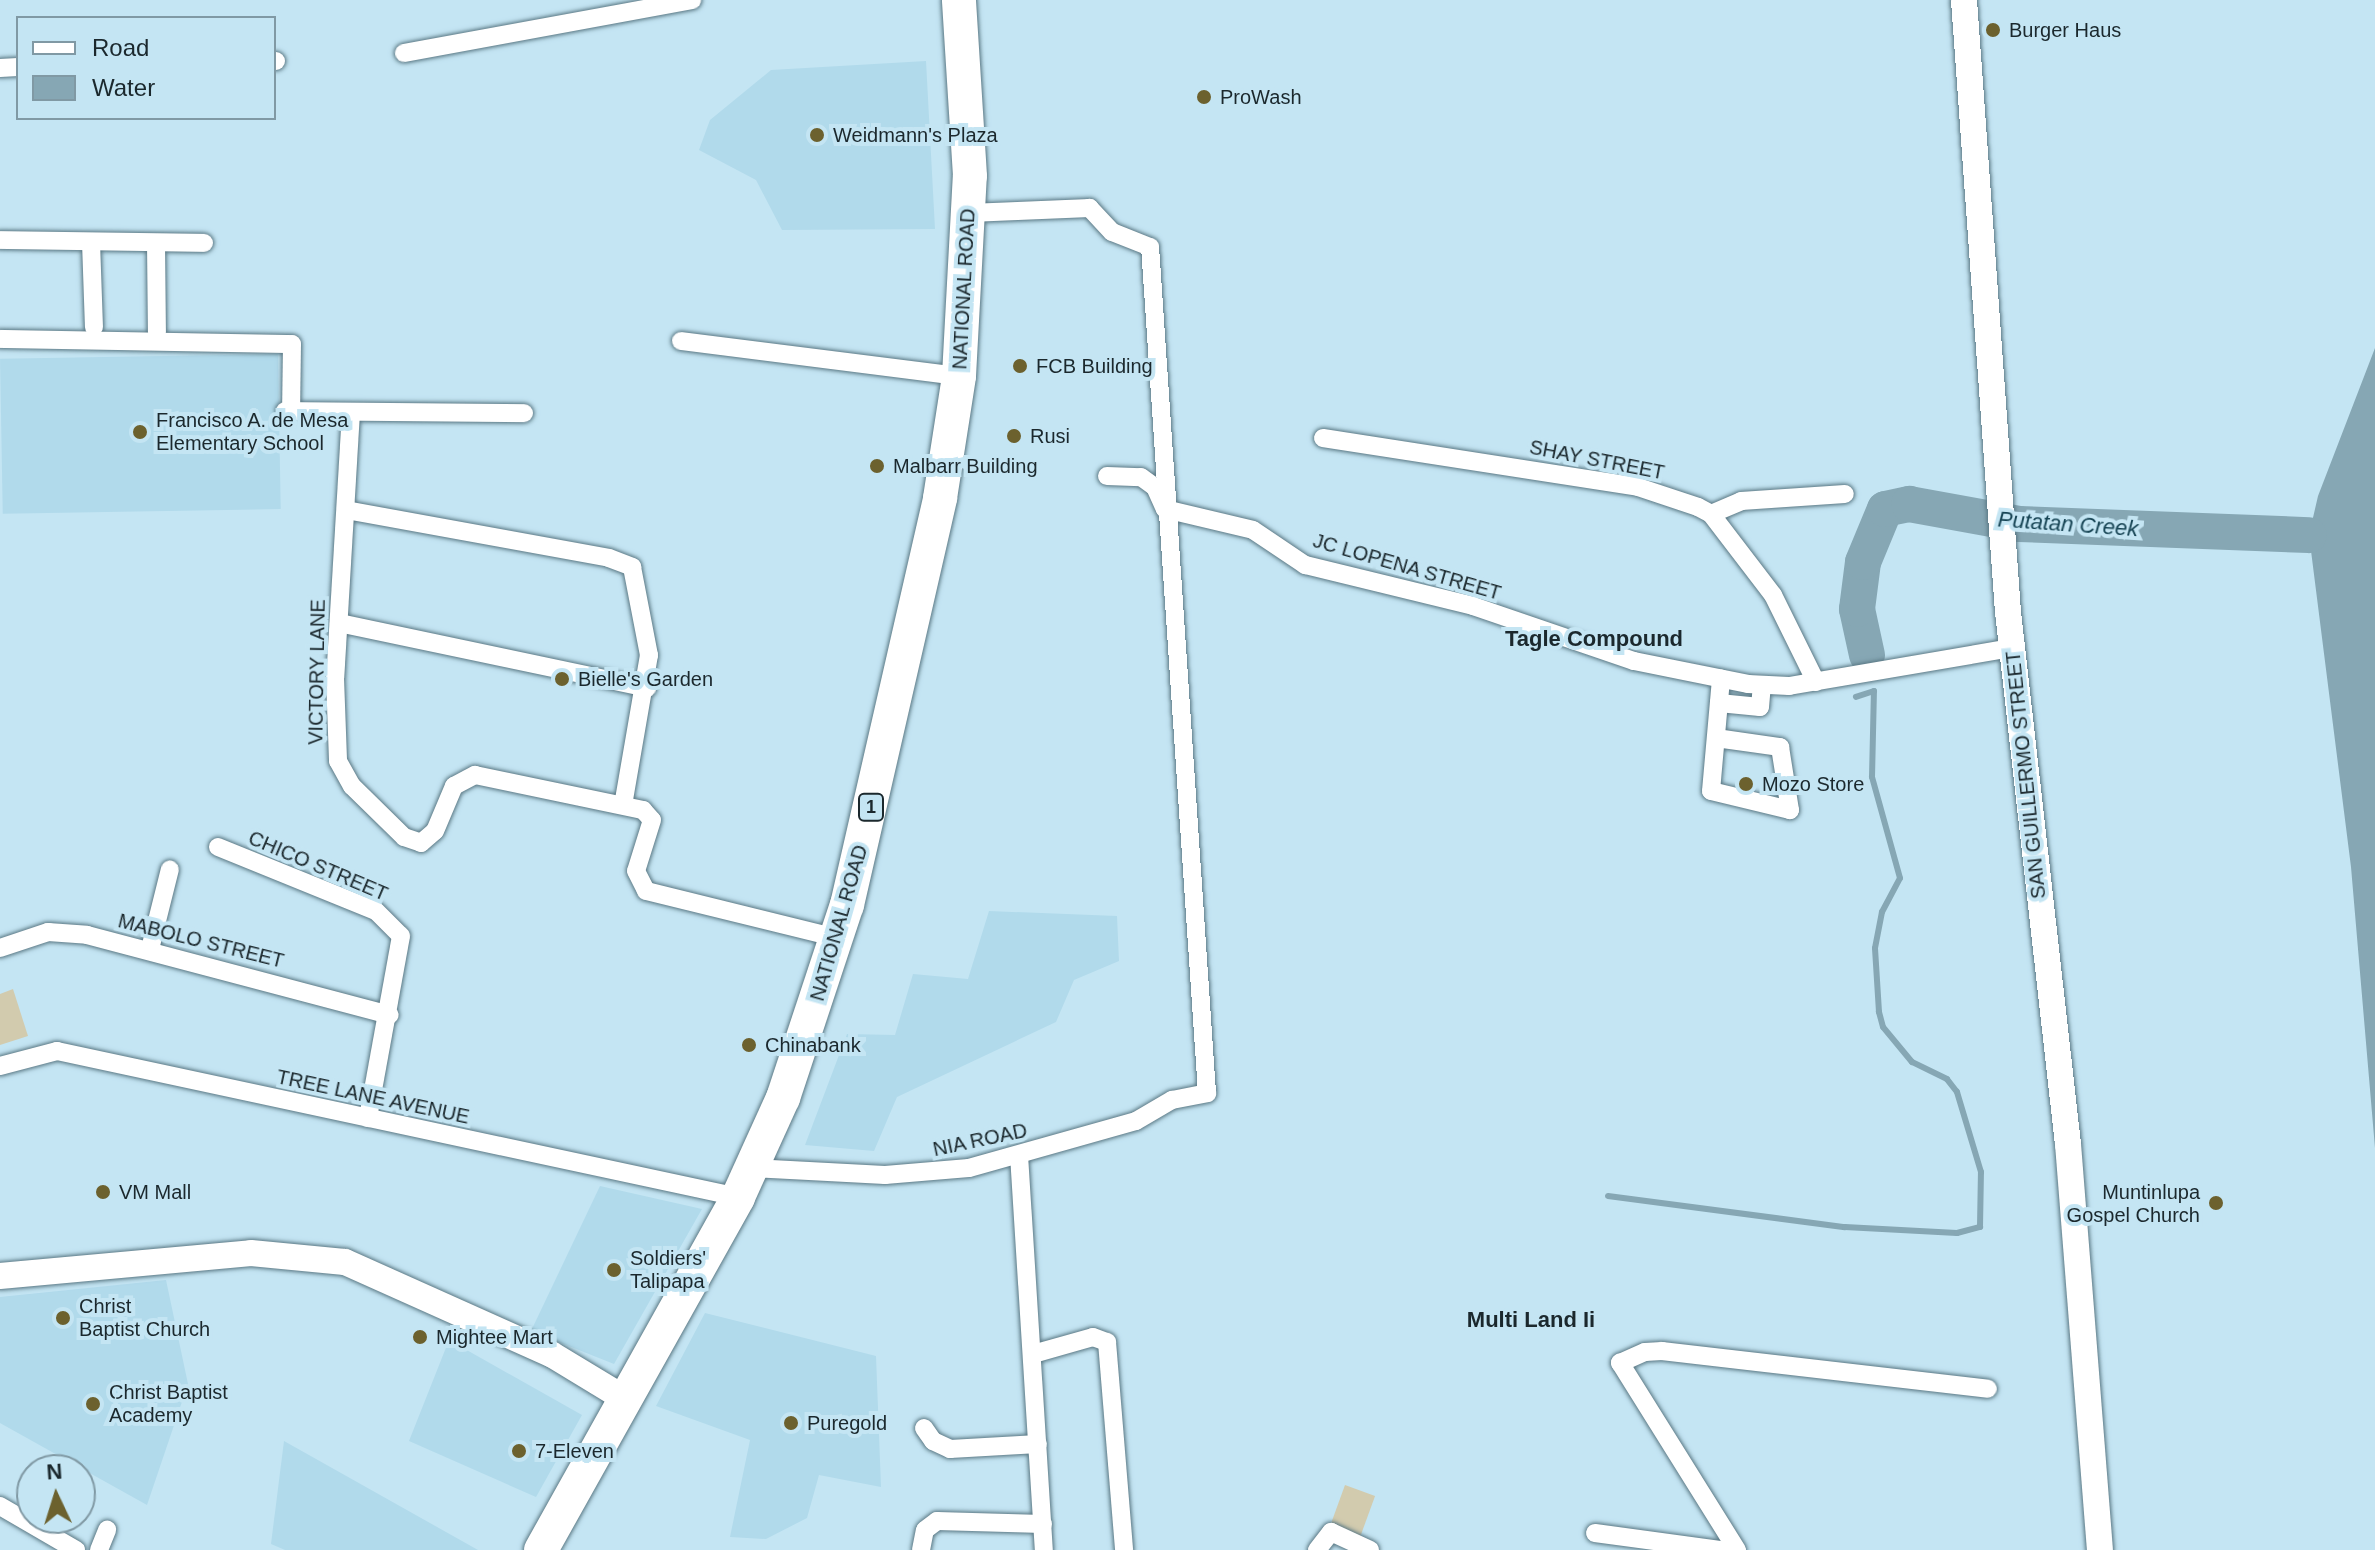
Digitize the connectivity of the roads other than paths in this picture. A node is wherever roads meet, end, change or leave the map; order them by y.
1 (692, 0) edge
2 (959, 0) edge
3 (1964, 0) edge
4 (404, 53) dead end
5 (969, 213) junction
6 (0, 240) edge
7 (91, 242) junction
8 (156, 243) junction
9 (204, 243) dead end
10 (94, 327) dead end
11 (157, 332) dead end
12 (0, 339) edge
13 (681, 341) dead end
14 (959, 376) junction
15 (351, 412) junction
16 (524, 413) dead end
17 (1323, 438) dead end
18 (1107, 476) dead end
19 (1845, 494) dead end
20 (1165, 509) junction
21 (346, 510) junction
22 (1711, 514) junction
23 (339, 623) junction
24 (2012, 648) junction
25 (1721, 678) junction
26 (1816, 682) junction
27 (1762, 685) junction
28 (647, 688) junction
29 (1719, 703) junction
30 (1716, 738) junction
31 (623, 805) junction
32 (218, 847) dead end
33 (170, 869) dead end
34 (838, 938) junction
35 (0, 948) edge
36 (150, 949) junction
37 (390, 1015) junction
38 (0, 1066) edge
39 (368, 1118) junction
40 (1019, 1155) junction
41 (745, 1182) junction
42 (0, 1276) edge
43 (1033, 1354) junction
44 (1988, 1389) dead end
45 (627, 1400) junction
46 (924, 1428) dead end
47 (1038, 1444) junction
48 (0, 1506) edge
49 (1043, 1524) junction
50 (107, 1530) dead end
51 (1595, 1533) dead end
52 (76, 1550) edge
53 (99, 1550) edge
54 (541, 1550) edge
55 (921, 1550) edge
56 (1044, 1550) edge
57 (1124, 1550) edge
58 (1317, 1550) edge
59 (1370, 1550) edge
60 (1720, 1550) edge
61 (1737, 1550) edge
62 (2100, 1550) edge

1 - 4 street
2 - 5 highway, NATIONAL ROAD / 1
3 - 24 main road, SAN GUILLERMO STREET
5 - 14 highway, NATIONAL ROAD / 1
5 - 20 street
6 - 7 street
7 - 8 street
7 - 10 street
8 - 9 street
8 - 11 street
12 - 15 street
13 - 14 street
14 - 34 highway, NATIONAL ROAD / 1
15 - 16 street
15 - 21 street, VICTORY LANE
17 - 22 street, SHAY STREET
18 - 20 street
19 - 22 street
20 - 25 street, JC LOPENA STREET
20 - 40 street, NIA ROAD
21 - 23 street, VICTORY LANE
21 - 28 street
22 - 26 street
23 - 28 street
23 - 31 street, VICTORY LANE
24 - 26 street, JC LOPENA STREET
24 - 62 main road, SAN GUILLERMO STREET
25 - 27 street, JC LOPENA STREET
25 - 29 street
26 - 27 street, JC LOPENA STREET
27 - 29 street
28 - 31 street
29 - 30 street
30 - 30 street
31 - 34 street
32 - 37 street, CHICO STREET
33 - 36 street
34 - 41 highway, NATIONAL ROAD / 1
35 - 36 street, MABOLO STREET
36 - 37 street, MABOLO STREET
37 - 39 street, CHICO STREET
38 - 39 street, TREE LANE AVENUE
39 - 41 street, TREE LANE AVENUE
40 - 41 street, NIA ROAD
40 - 43 street
41 - 45 highway, NATIONAL ROAD / 1
42 - 45 main road
43 - 47 street
43 - 57 street
44 - 61 street
45 - 54 highway, NATIONAL ROAD / 1
46 - 47 street
47 - 49 street
48 - 52 street
49 - 55 street
49 - 56 street
50 - 53 street
51 - 60 street
58 - 59 street

